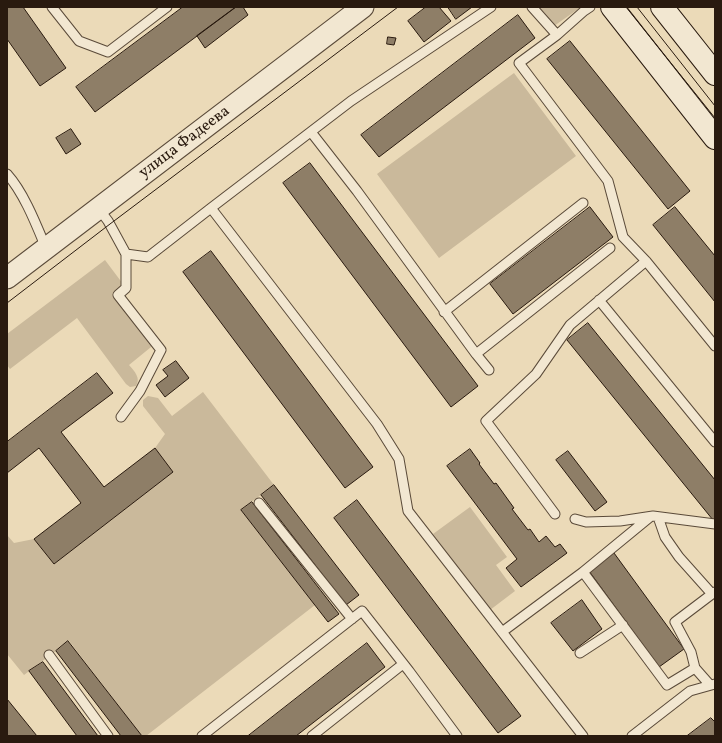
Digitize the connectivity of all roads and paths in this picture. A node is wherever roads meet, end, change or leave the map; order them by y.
1 (52, 7) edge
2 (167, 7) edge
3 (363, 7) edge
4 (491, 7) edge
5 (532, 7) edge
6 (590, 7) edge
7 (612, 7) edge
8 (662, 7) edge
9 (557, 35) junction
10 (715, 74) edge
11 (311, 132) junction
12 (715, 138) edge
13 (7, 174) edge
14 (583, 203) dead end
15 (99, 208) junction
16 (211, 208) junction
17 (46, 248) junction
18 (610, 248) dead end
19 (126, 254) junction
20 (646, 261) junction
21 (7, 278) edge
22 (599, 300) junction
23 (444, 312) junction
24 (715, 346) edge
25 (476, 354) junction
26 (489, 370) dead end
27 (121, 418) dead end
28 (715, 442) edge
29 (259, 503) dead end
30 (555, 514) dead end
31 (654, 517) junction
32 (575, 519) dead end
33 (715, 524) edge
34 (583, 572) junction
35 (713, 593) edge
36 (352, 619) junction
37 (623, 625) junction
38 (502, 632) junction
39 (580, 653) dead end
40 (49, 655) dead end
41 (403, 664) junction
42 (695, 668) junction
43 (713, 684) edge
44 (108, 736) edge
45 (202, 736) edge
46 (312, 736) edge
47 (457, 736) edge
48 (583, 736) edge
49 (632, 736) edge

1 - 2 lane
3 - 15 street, улица Фадеева
4 - 11 lane
5 - 9 lane
6 - 9 lane
7 - 12 main road
8 - 10 main road
9 - 20 lane
11 - 16 lane
11 - 23 lane
13 - 17 lane
14 - 23 lane
15 - 17 street, улица Фадеева
15 - 19 lane
16 - 19 lane
16 - 38 lane
17 - 21 street, улица Фадеева
18 - 25 lane
19 - 27 lane
20 - 22 lane
20 - 24 lane
22 - 28 lane
22 - 30 lane
23 - 25 lane
25 - 26 lane
29 - 36 lane
31 - 32 lane
31 - 33 lane
31 - 34 lane
31 - 35 lane
34 - 37 lane
34 - 38 lane
35 - 42 lane
36 - 41 lane
36 - 45 lane
37 - 39 lane
37 - 42 lane
38 - 48 lane
40 - 44 lane
41 - 46 lane
41 - 47 lane
42 - 43 lane
43 - 49 lane

